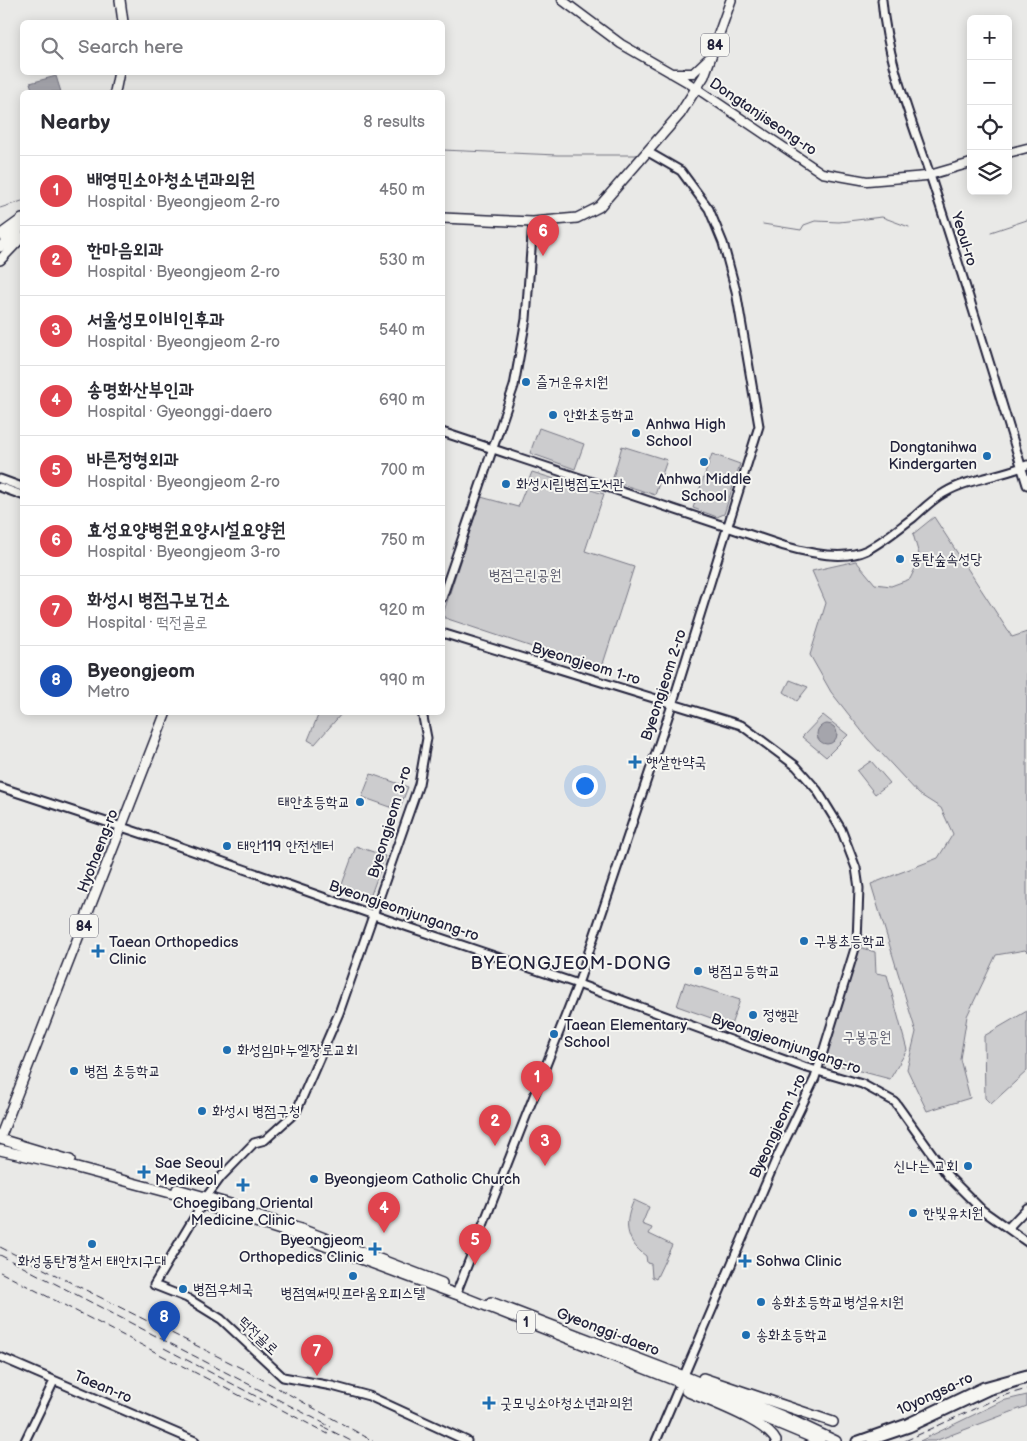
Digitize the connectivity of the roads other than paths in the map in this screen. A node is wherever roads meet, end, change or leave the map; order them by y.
1 (120, 0) edge
2 (562, 0) edge
3 (731, 0) edge
4 (882, 0) edge
5 (123, 20) edge
6 (712, 55) junction
7 (670, 73) junction
8 (118, 75) edge
9 (696, 88) junction
10 (114, 90) edge
11 (1027, 148) edge
12 (650, 149) junction
13 (1012, 152) edge
14 (967, 164) edge
15 (930, 175) junction
16 (445, 218) edge
17 (20, 220) edge
18 (533, 222) junction
19 (20, 228) edge
20 (0, 235) edge
21 (20, 239) edge
22 (0, 247) edge
23 (0, 260) edge
24 (445, 433) edge
25 (491, 450) junction
26 (1024, 466) edge
27 (0, 479) edge
28 (20, 485) edge
29 (1027, 485) edge
30 (0, 487) edge
31 (20, 494) edge
32 (728, 527) junction
33 (445, 589) edge
34 (445, 634) edge
35 (672, 705) junction
36 (159, 715) edge
37 (165, 715) edge
38 (423, 715) edge
39 (0, 787) edge
40 (119, 826) junction
41 (375, 914) junction
42 (578, 984) junction
43 (818, 1070) junction
44 (0, 1124) edge
45 (0, 1139) edge
46 (0, 1150) edge
47 (204, 1200) junction
48 (224, 1208) junction
49 (1027, 1208) edge
50 (1008, 1228) junction
51 (1027, 1242) edge
52 (376, 1260) junction
53 (456, 1292) junction
54 (0, 1357) edge
55 (1027, 1374) edge
56 (682, 1379) junction
57 (1027, 1379) edge
58 (54, 1382) junction
59 (833, 1422) dead end
60 (833, 1440) edge
61 (25, 1441) edge
62 (195, 1441) edge
63 (467, 1441) edge
64 (656, 1441) edge
65 (776, 1441) edge
66 (820, 1441) edge
67 (856, 1441) edge
68 (871, 1441) edge

1 - 5 main road
2 - 7 main road, Dongtanjiseong-ro
3 - 6 main road, 84
4 - 15 street, Yeoul-ro
6 - 7 main road
6 - 9 main road, 84
7 - 9 main road, Dongtanjiseong-ro
8 - 10 main road
9 - 12 main road, 84
9 - 15 main road, Dongtanjiseong-ro
11 - 13 main road
12 - 18 main road, 84
12 - 32 street, Byeongjeom 2-ro
14 - 15 main road, Dongtanjiseong-ro
15 - 26 street, Yeoul-ro
16 - 18 main road, 84
17 - 20 main road
18 - 25 street
19 - 22 main road
21 - 23 main road
24 - 25 street
25 - 32 street
25 - 33 street
26 - 29 street, Yeoul-ro
26 - 32 street
27 - 28 street
30 - 31 street
32 - 35 street, Byeongjeom 2-ro
34 - 35 street, Byeongjeom 1-ro
35 - 42 street, Byeongjeom 2-ro
35 - 43 street, Byeongjeom 1-ro
36 - 40 main road, Hyohaeng-ro / 84
37 - 40 main road, Hyohaeng-ro / 84
38 - 41 street, Byeongjeom 3-ro
39 - 40 street, Byeongjeomjungang-ro
40 - 41 street, Byeongjeomjungang-ro
40 - 44 main road, Hyohaeng-ro / 84
40 - 45 main road, Hyohaeng-ro / 84
41 - 42 street, Byeongjeomjungang-ro
41 - 47 street, Byeongjeom 3-ro
42 - 43 street, Byeongjeomjungang-ro
42 - 53 street, Byeongjeom 2-ro
43 - 50 street, Byeongjeomjungang-ro
43 - 56 street, Byeongjeom 1-ro
45 - 47 main road
46 - 47 main road
47 - 48 main road
47 - 63 street
48 - 52 main road, Gyeonggi-daero
48 - 52 main road
49 - 50 street
50 - 51 street, Byeongjeomjungang-ro
52 - 53 main road, Gyeonggi-daero / 1
53 - 56 main road, Gyeonggi-daero / 1
54 - 58 street, Taean-ro
55 - 67 street, 10yongsa-ro
56 - 59 main road
56 - 60 main road, Gyeonggi-daero / 1
56 - 64 street, Byeongjeom 1-ro
56 - 65 main road
56 - 66 main road, Gyeonggi-daero / 1
57 - 68 street, 10yongsa-ro
58 - 61 street
58 - 62 street, Taean-ro

